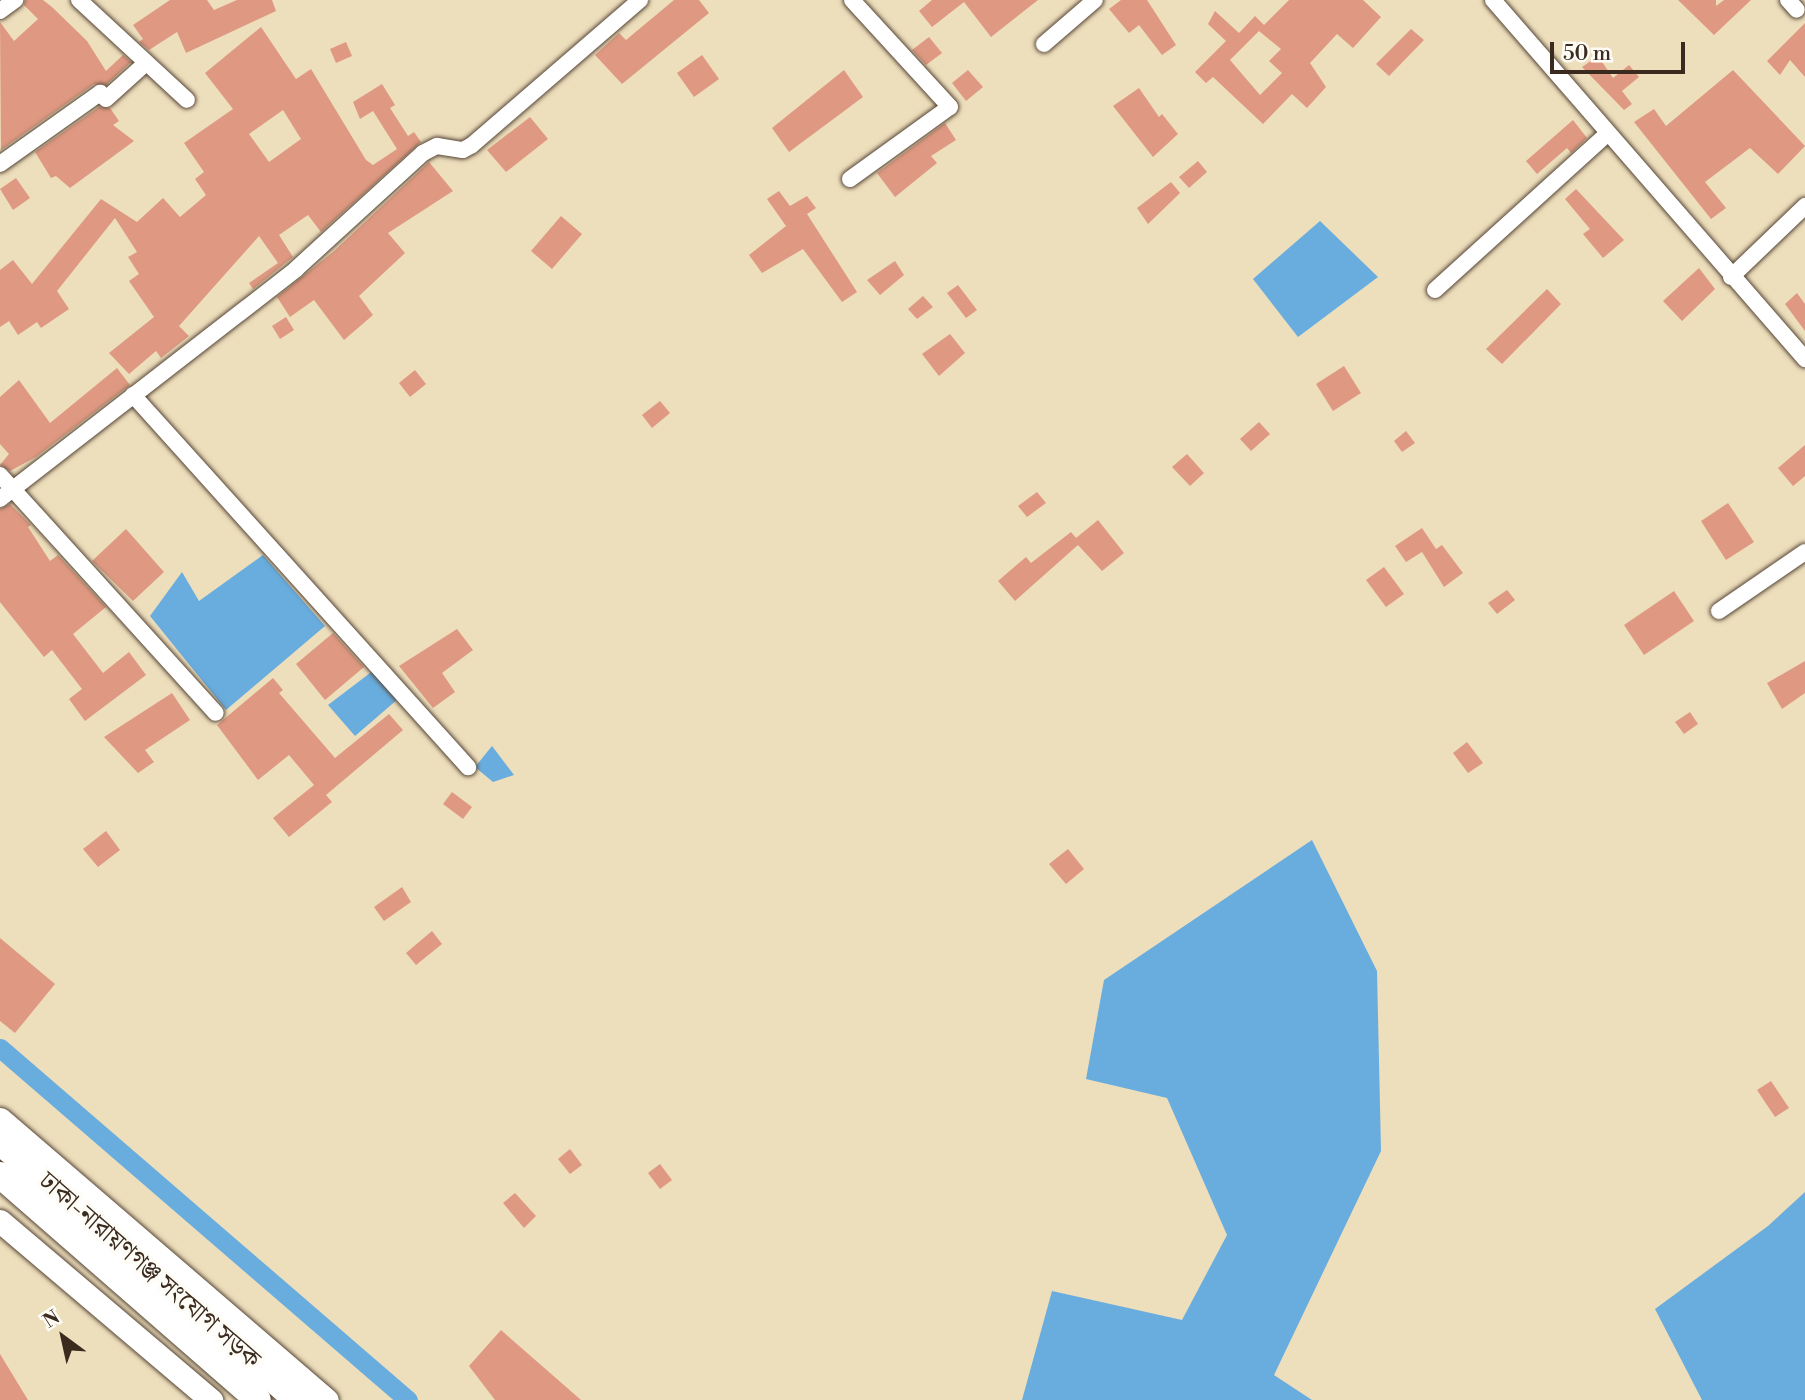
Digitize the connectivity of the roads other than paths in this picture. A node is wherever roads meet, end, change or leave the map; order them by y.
1 (15, 0) edge
2 (79, 0) edge
3 (640, 0) edge
4 (852, 0) edge
5 (1095, 0) edge
6 (1493, 0) edge
7 (0, 11) edge
8 (1044, 44) dead end
9 (146, 62) junction
10 (187, 100) dead end
11 (1607, 134) junction
12 (0, 164) edge
13 (850, 179) dead end
14 (1805, 206) edge
15 (1731, 278) junction
16 (1435, 290) dead end
17 (1805, 359) edge
18 (133, 396) junction
19 (0, 475) edge
20 (6, 494) edge
21 (1805, 552) edge
22 (1719, 611) dead end
23 (216, 713) dead end
24 (468, 767) dead end
25 (0, 1119) edge
26 (0, 1143) edge
27 (0, 1175) edge
28 (0, 1221) edge
29 (211, 1400) edge
30 (258, 1400) edge
31 (297, 1400) edge
32 (327, 1400) edge

1 - 7 street
2 - 9 street
3 - 18 street
4 - 13 street
5 - 8 street
6 - 11 street
9 - 10 street
9 - 12 street
11 - 15 street
11 - 16 street
14 - 15 street
15 - 17 street
18 - 20 street
18 - 24 street
19 - 20 street
20 - 23 street
21 - 22 street
25 - 32 street
26 - 31 main road, ঢাকা-নারায়ণগঞ্জ সংযোগ সড়ক
27 - 30 main road, ঢাকা-নারায়ণগঞ্জ সংযোগ সড়ক
28 - 29 street

